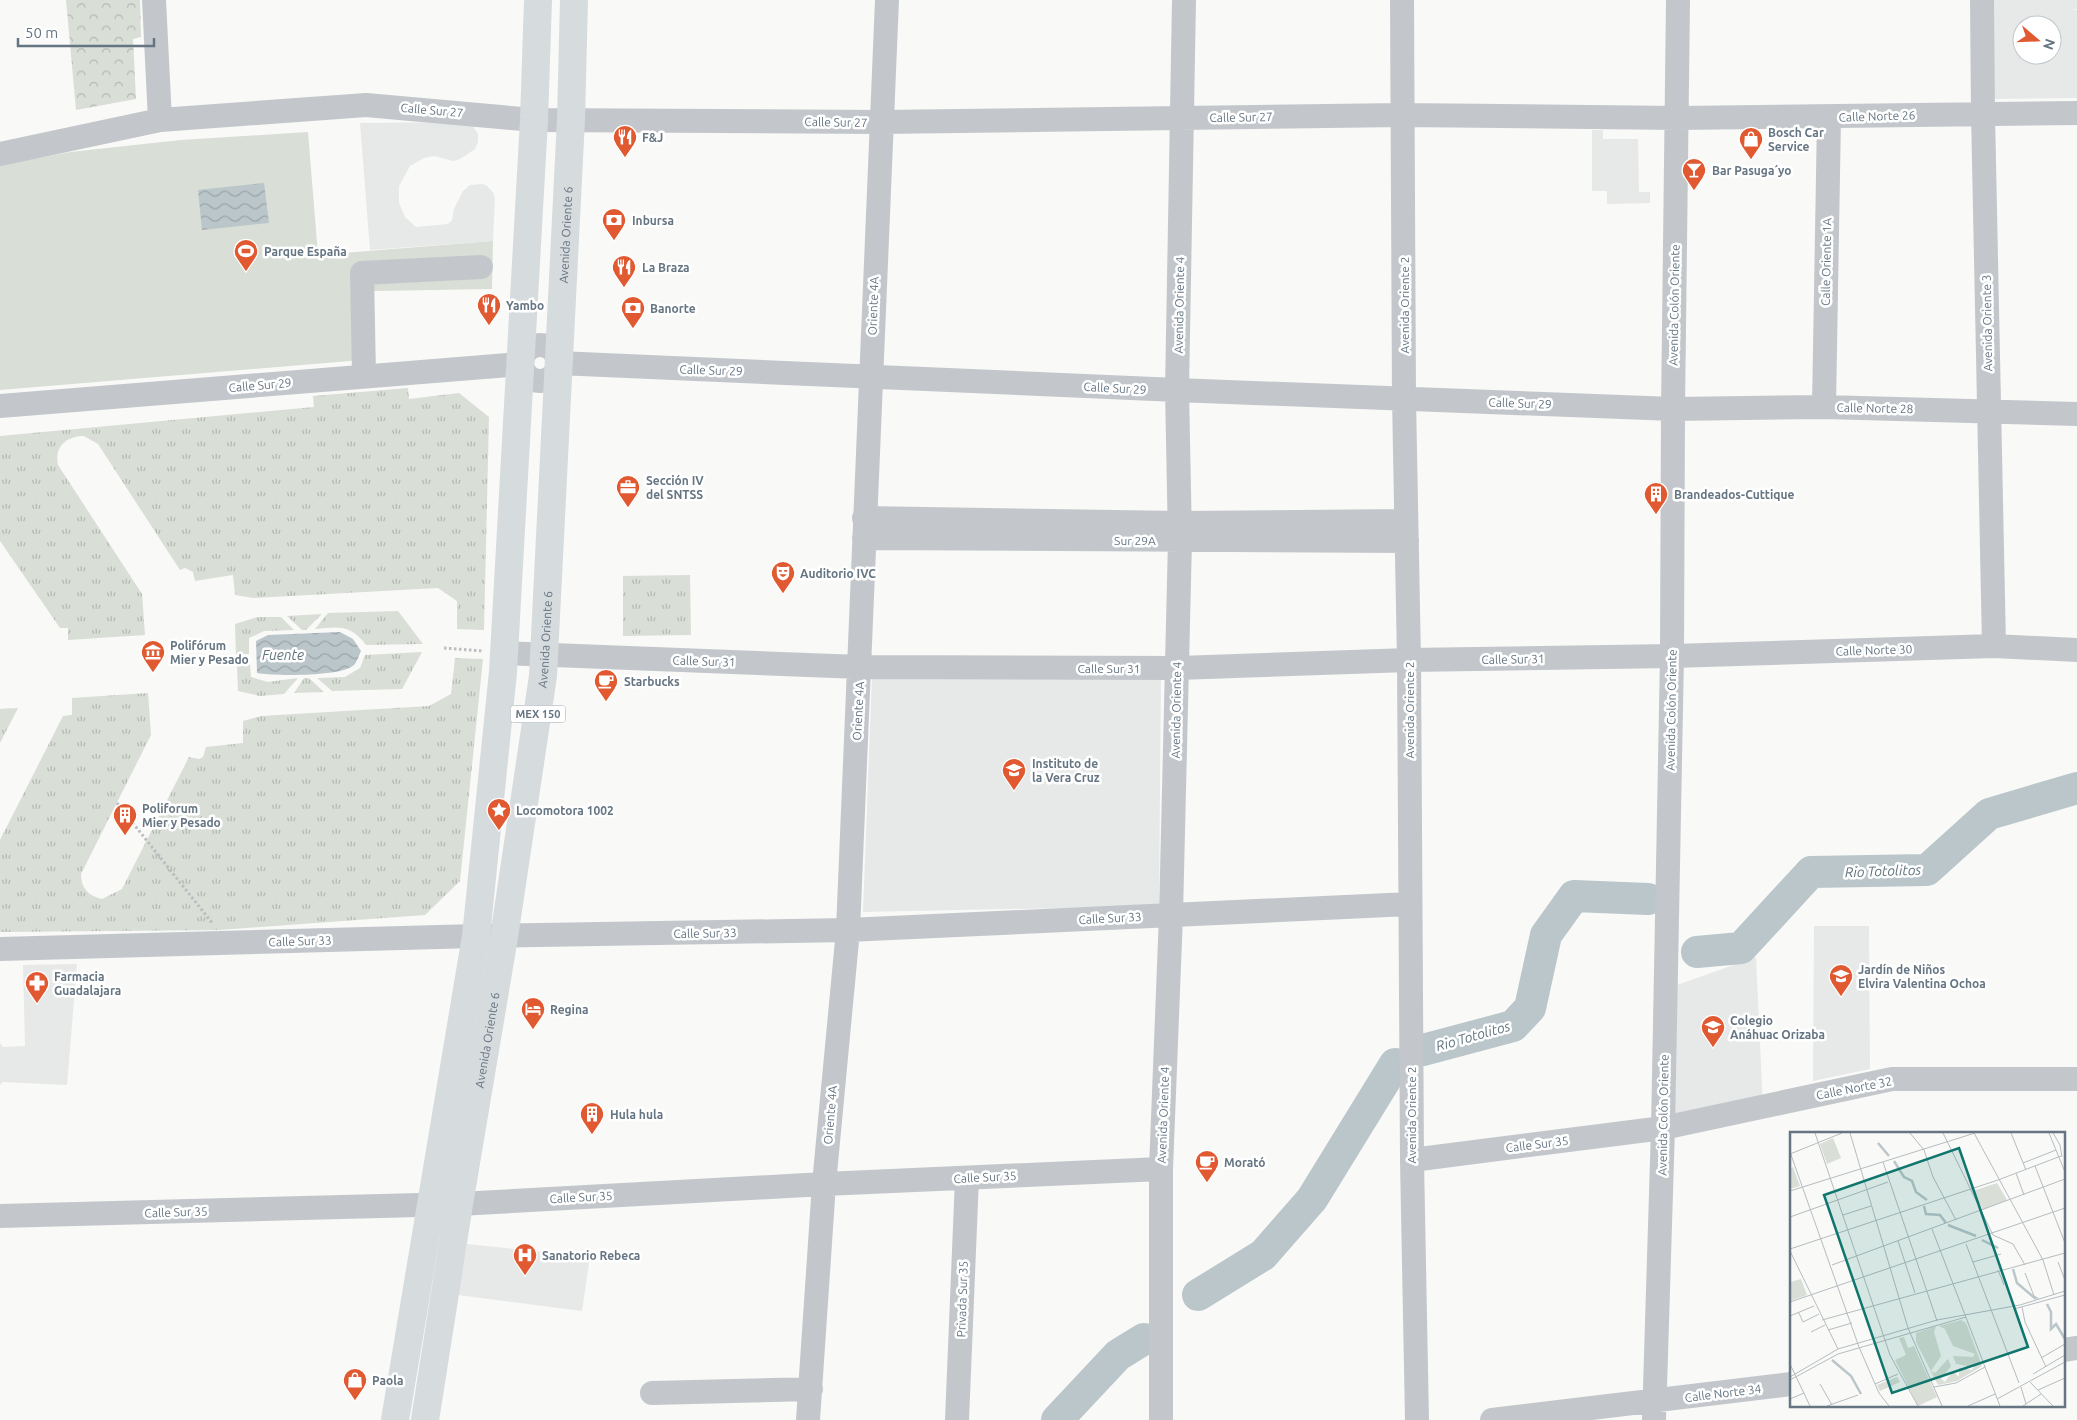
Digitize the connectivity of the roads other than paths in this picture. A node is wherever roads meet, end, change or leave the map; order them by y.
1 (154, 0) edge
2 (538, 0) edge
3 (574, 0) edge
4 (887, 0) edge
5 (1184, 0) edge
6 (1402, 0) edge
7 (1678, 0) edge
8 (1982, 0) edge
9 (1983, 113) junction
10 (2077, 113) edge
11 (1402, 115) junction
12 (1183, 117) junction
13 (1829, 117) junction
14 (1678, 118) junction
15 (571, 119) junction
16 (160, 120) junction
17 (534, 120) junction
18 (881, 122) junction
19 (0, 154) edge
20 (481, 267) dead end
21 (521, 364) junction
22 (558, 364) junction
23 (364, 376) junction
24 (870, 377) junction
25 (1177, 390) junction
26 (1404, 398) junction
27 (0, 406) edge
28 (1824, 407) junction
29 (1673, 409) junction
30 (1988, 411) junction
31 (2077, 414) edge
32 (864, 528) junction
33 (1406, 531) junction
34 (1180, 532) junction
35 (1994, 646) junction
36 (2077, 650) edge
37 (1672, 656) junction
38 (1409, 660) junction
39 (503, 663) junction
40 (544, 665) junction
41 (860, 667) junction
42 (1178, 668) junction
43 (1410, 904) junction
44 (1171, 915) junction
45 (848, 930) junction
46 (476, 936) junction
47 (504, 937) junction
48 (0, 949) edge
49 (2077, 1079) edge
50 (1664, 1128) junction
51 (1412, 1160) junction
52 (1161, 1169) junction
53 (967, 1178) junction
54 (824, 1184) junction
55 (459, 1204) junction
56 (430, 1205) junction
57 (0, 1216) edge
58 (2077, 1348) edge
59 (2064, 1350) edge
60 (1790, 1384) edge
61 (811, 1389) junction
62 (652, 1393) dead end
63 (1654, 1411) edge
64 (395, 1420) edge
65 (425, 1420) edge
66 (808, 1420) edge
67 (957, 1420) edge
68 (1161, 1420) edge
69 (1417, 1420) edge
70 (1492, 1420) edge

1 - 16 street
2 - 17 main road, MEX 150
3 - 15 main road, Avenida Oriente 6 / MEX 150
4 - 18 street, Oriente 4A
5 - 12 street, Avenida Oriente 4
6 - 11 street, Avenida Oriente 2
7 - 14 street, Avenida Colón Oriente
8 - 9 street, Avenida Oriente 3
9 - 10 street, Calle Norte 26
9 - 13 street, Calle Norte 26
9 - 30 street, Avenida Oriente 3
11 - 12 street, Calle Sur 27
11 - 14 street, Calle Sur 27
11 - 26 street, Avenida Oriente 2
12 - 18 street, Calle Sur 27
12 - 25 street, Avenida Oriente 4
13 - 14 street, Calle Norte 26
13 - 28 street, Calle Oriente 1A
14 - 29 street, Avenida Colón Oriente
15 - 17 street, Calle Sur 27
15 - 18 street, Calle Sur 27
15 - 22 main road, Avenida Oriente 6 / MEX 150
16 - 17 street, Calle Sur 27
16 - 19 street, Calle Sur 27
17 - 21 main road, MEX 150
18 - 24 street, Oriente 4A
20 - 23 street
21 - 22 street
21 - 23 street, Calle Sur 29
21 - 39 main road, MEX 150
22 - 24 street, Calle Sur 29
22 - 40 main road, Avenida Oriente 6 / MEX 150
23 - 27 street, Calle Sur 29
24 - 25 street, Calle Sur 29
24 - 32 street, Oriente 4A
25 - 26 street, Calle Sur 29
25 - 34 street, Avenida Oriente 4
26 - 29 street, Calle Sur 29
26 - 33 street, Avenida Oriente 2
28 - 29 street, Calle Norte 28
28 - 30 street, Calle Norte 28
29 - 37 street, Avenida Colón Oriente
30 - 31 street, Calle Norte 28
30 - 35 street, Avenida Oriente 3
32 - 34 street, Sur 29A
32 - 41 street, Oriente 4A
33 - 34 street, Sur 29A
33 - 38 street, Avenida Oriente 2
34 - 42 street, Avenida Oriente 4
35 - 36 street, Calle Norte 30
35 - 37 street, Calle Norte 30
37 - 38 street, Calle Sur 31
37 - 50 street, Avenida Colón Oriente
38 - 42 street, Calle Sur 31
38 - 43 street, Avenida Oriente 2
39 - 40 main road
39 - 46 main road, MEX 150
40 - 41 street, Calle Sur 31
40 - 47 main road, Avenida Oriente 6 / MEX 150
41 - 42 street, Calle Sur 31
41 - 45 street, Oriente 4A
42 - 44 street, Avenida Oriente 4
43 - 44 street, Calle Sur 33
43 - 51 street, Avenida Oriente 2
44 - 45 street, Calle Sur 33
44 - 52 street, Avenida Oriente 4
45 - 47 street, Calle Sur 33
45 - 54 street, Oriente 4A
46 - 47 street, Calle Sur 33
46 - 48 street, Calle Sur 33
46 - 56 main road, MEX 150
47 - 55 main road, Avenida Oriente 6 / MEX 150
49 - 50 street, Calle Norte 32
50 - 51 street, Calle Sur 35
50 - 63 street, Avenida Colón Oriente
51 - 69 street, Avenida Oriente 2
52 - 53 street, Calle Sur 35
52 - 68 street, Avenida Oriente 4
53 - 54 street, Calle Sur 35
53 - 67 street, Privada Sur 35
54 - 55 street, Calle Sur 35
54 - 61 street, Oriente 4A
55 - 56 street, Calle Sur 35
55 - 65 main road, Avenida Oriente 6 / MEX 150
56 - 57 street, Calle Sur 35
56 - 64 main road, MEX 150
58 - 59 street
60 - 63 street, Calle Norte 34
61 - 62 street
61 - 66 street, Oriente 4A
63 - 70 street, Calle Norte 34

